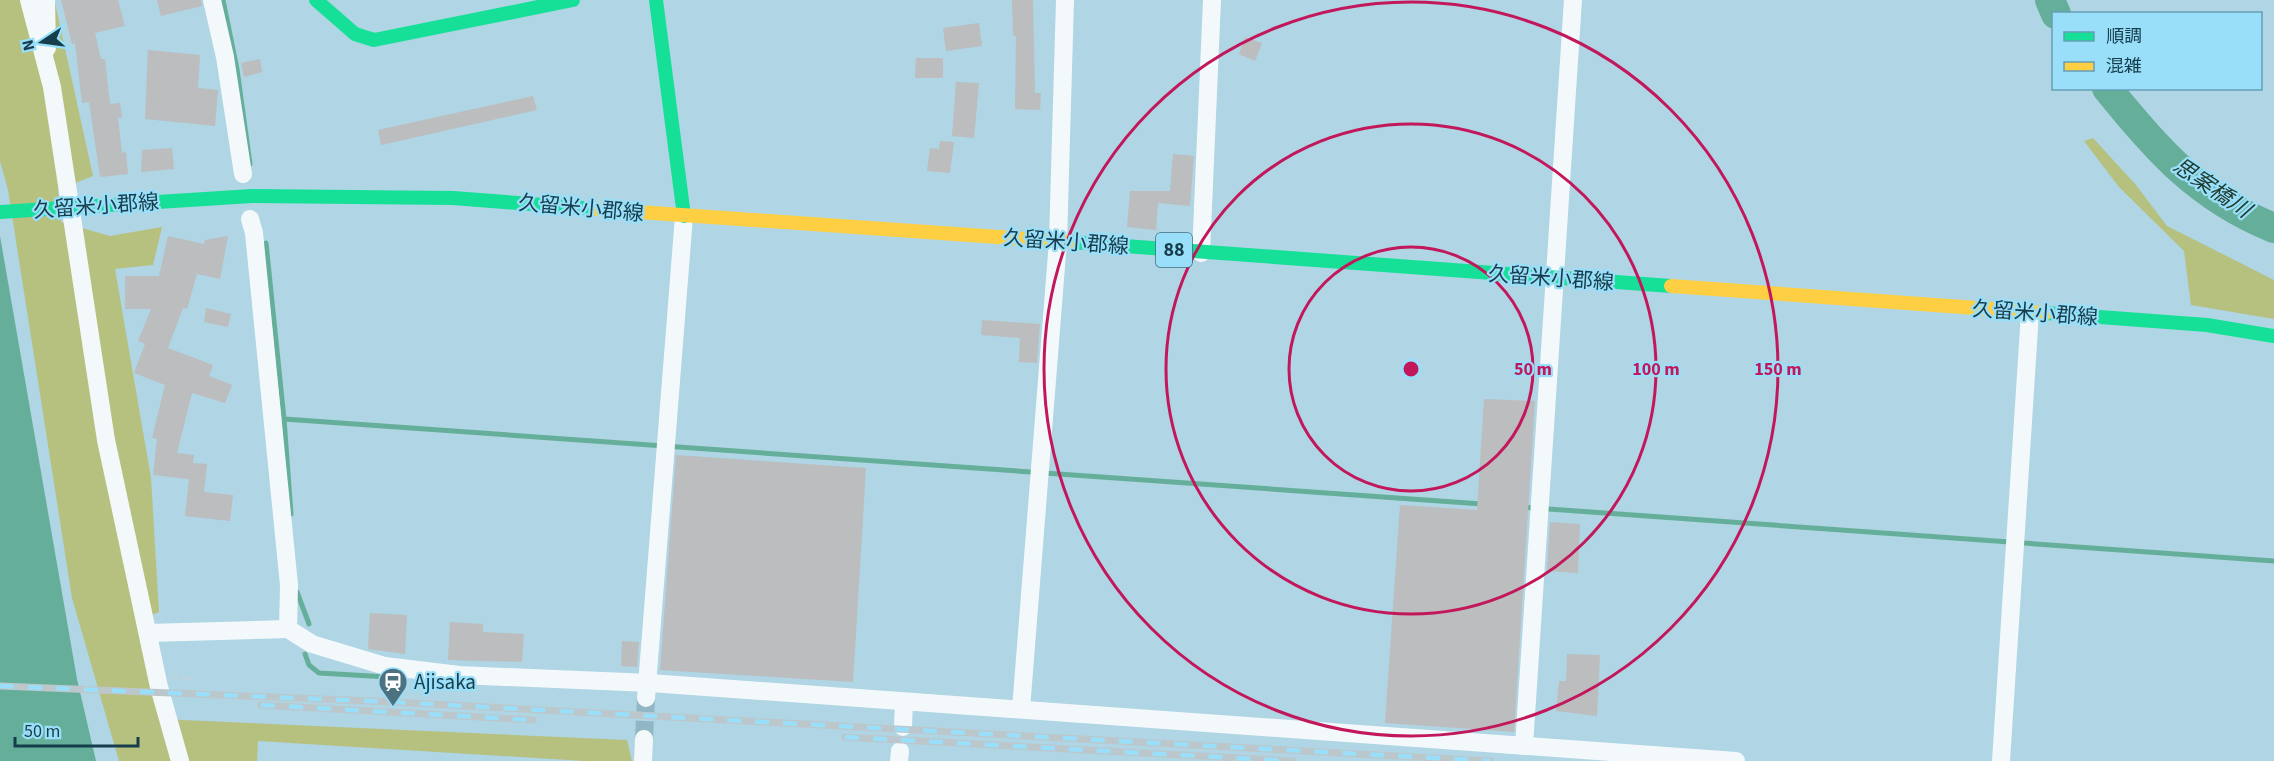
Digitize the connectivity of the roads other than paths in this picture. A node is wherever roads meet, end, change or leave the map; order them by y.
1 (29, 0) edge
2 (46, 0) edge
3 (212, 0) edge
4 (316, 0) edge
5 (573, 0) edge
6 (656, 0) edge
7 (1065, 0) edge
8 (1212, 0) edge
9 (1573, 0) edge
10 (46, 64) junction
11 (243, 174) dead end
12 (68, 207) junction
13 (0, 212) edge
14 (684, 216) junction
15 (250, 219) dead end
16 (1058, 241) junction
17 (1202, 253) junction
18 (1555, 279) junction
19 (2030, 313) junction
20 (2274, 336) edge
21 (288, 629) junction
22 (148, 633) junction
23 (648, 690) junction
24 (904, 702) junction
25 (1021, 710) junction
26 (903, 727) dead end
27 (644, 739) tunnel mouth
28 (1524, 746) junction
29 (180, 761) edge
30 (643, 761) edge
31 (1736, 761) edge
32 (2001, 761) edge

1 - 10 street
2 - 10 street
3 - 11 street
4 - 5 main road
6 - 14 main road
7 - 16 street
8 - 17 street
9 - 18 street
10 - 12 street
12 - 13 main road, 久留米小郡線 / 88
12 - 14 main road, 久留米小郡線 / 88
12 - 22 street
14 - 16 main road, 久留米小郡線 / 88
14 - 23 street
15 - 21 street
16 - 17 main road, 久留米小郡線 / 88
16 - 25 street
17 - 18 main road, 久留米小郡線 / 88
18 - 19 main road, 久留米小郡線 / 88
18 - 28 street
19 - 20 main road, 久留米小郡線 / 88
19 - 32 street
21 - 22 street
21 - 23 street
22 - 29 street
23 - 24 street
24 - 25 street
24 - 26 street
25 - 28 street
27 - 30 street
28 - 31 street

